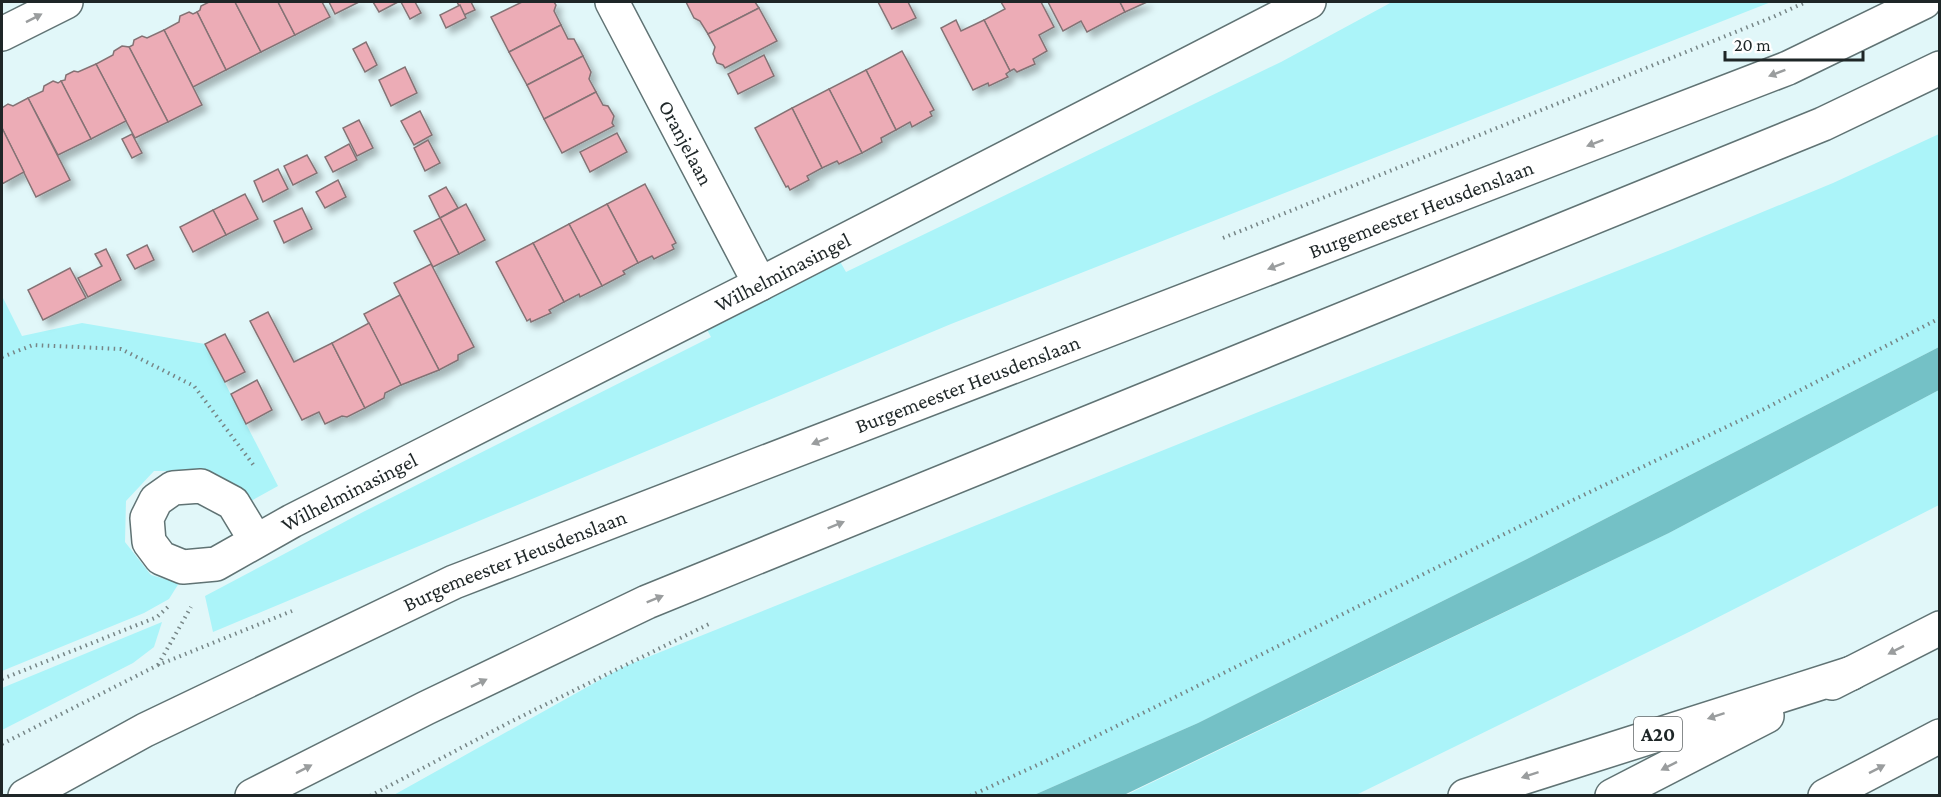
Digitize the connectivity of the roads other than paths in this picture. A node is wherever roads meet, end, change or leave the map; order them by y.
1 (66, 2) edge
2 (612, 2) edge
3 (1309, 2) edge
4 (1924, 2) edge
5 (2, 34) edge
6 (1940, 68) edge
7 (760, 284) junction
8 (256, 541) junction
9 (1940, 628) edge
10 (1852, 673) junction
11 (1940, 736) edge
12 (25, 795) edge
13 (252, 795) edge
14 (1465, 795) edge
15 (1611, 795) edge
16 (1825, 795) edge

5 -> 1 main road
2 - 7 main road, Oranjelaan
3 - 7 main road, Wilhelminasingel
4 -> 12 main road, Burgemeester Heusdenslaan
13 -> 6 main road
7 - 8 main road, Wilhelminasingel
8 - 8 main road, Wilhelminasingel
9 -> 10 main road, A20
10 -> 14 main road, A20
10 -> 15 main road, A20
16 -> 11 main road

